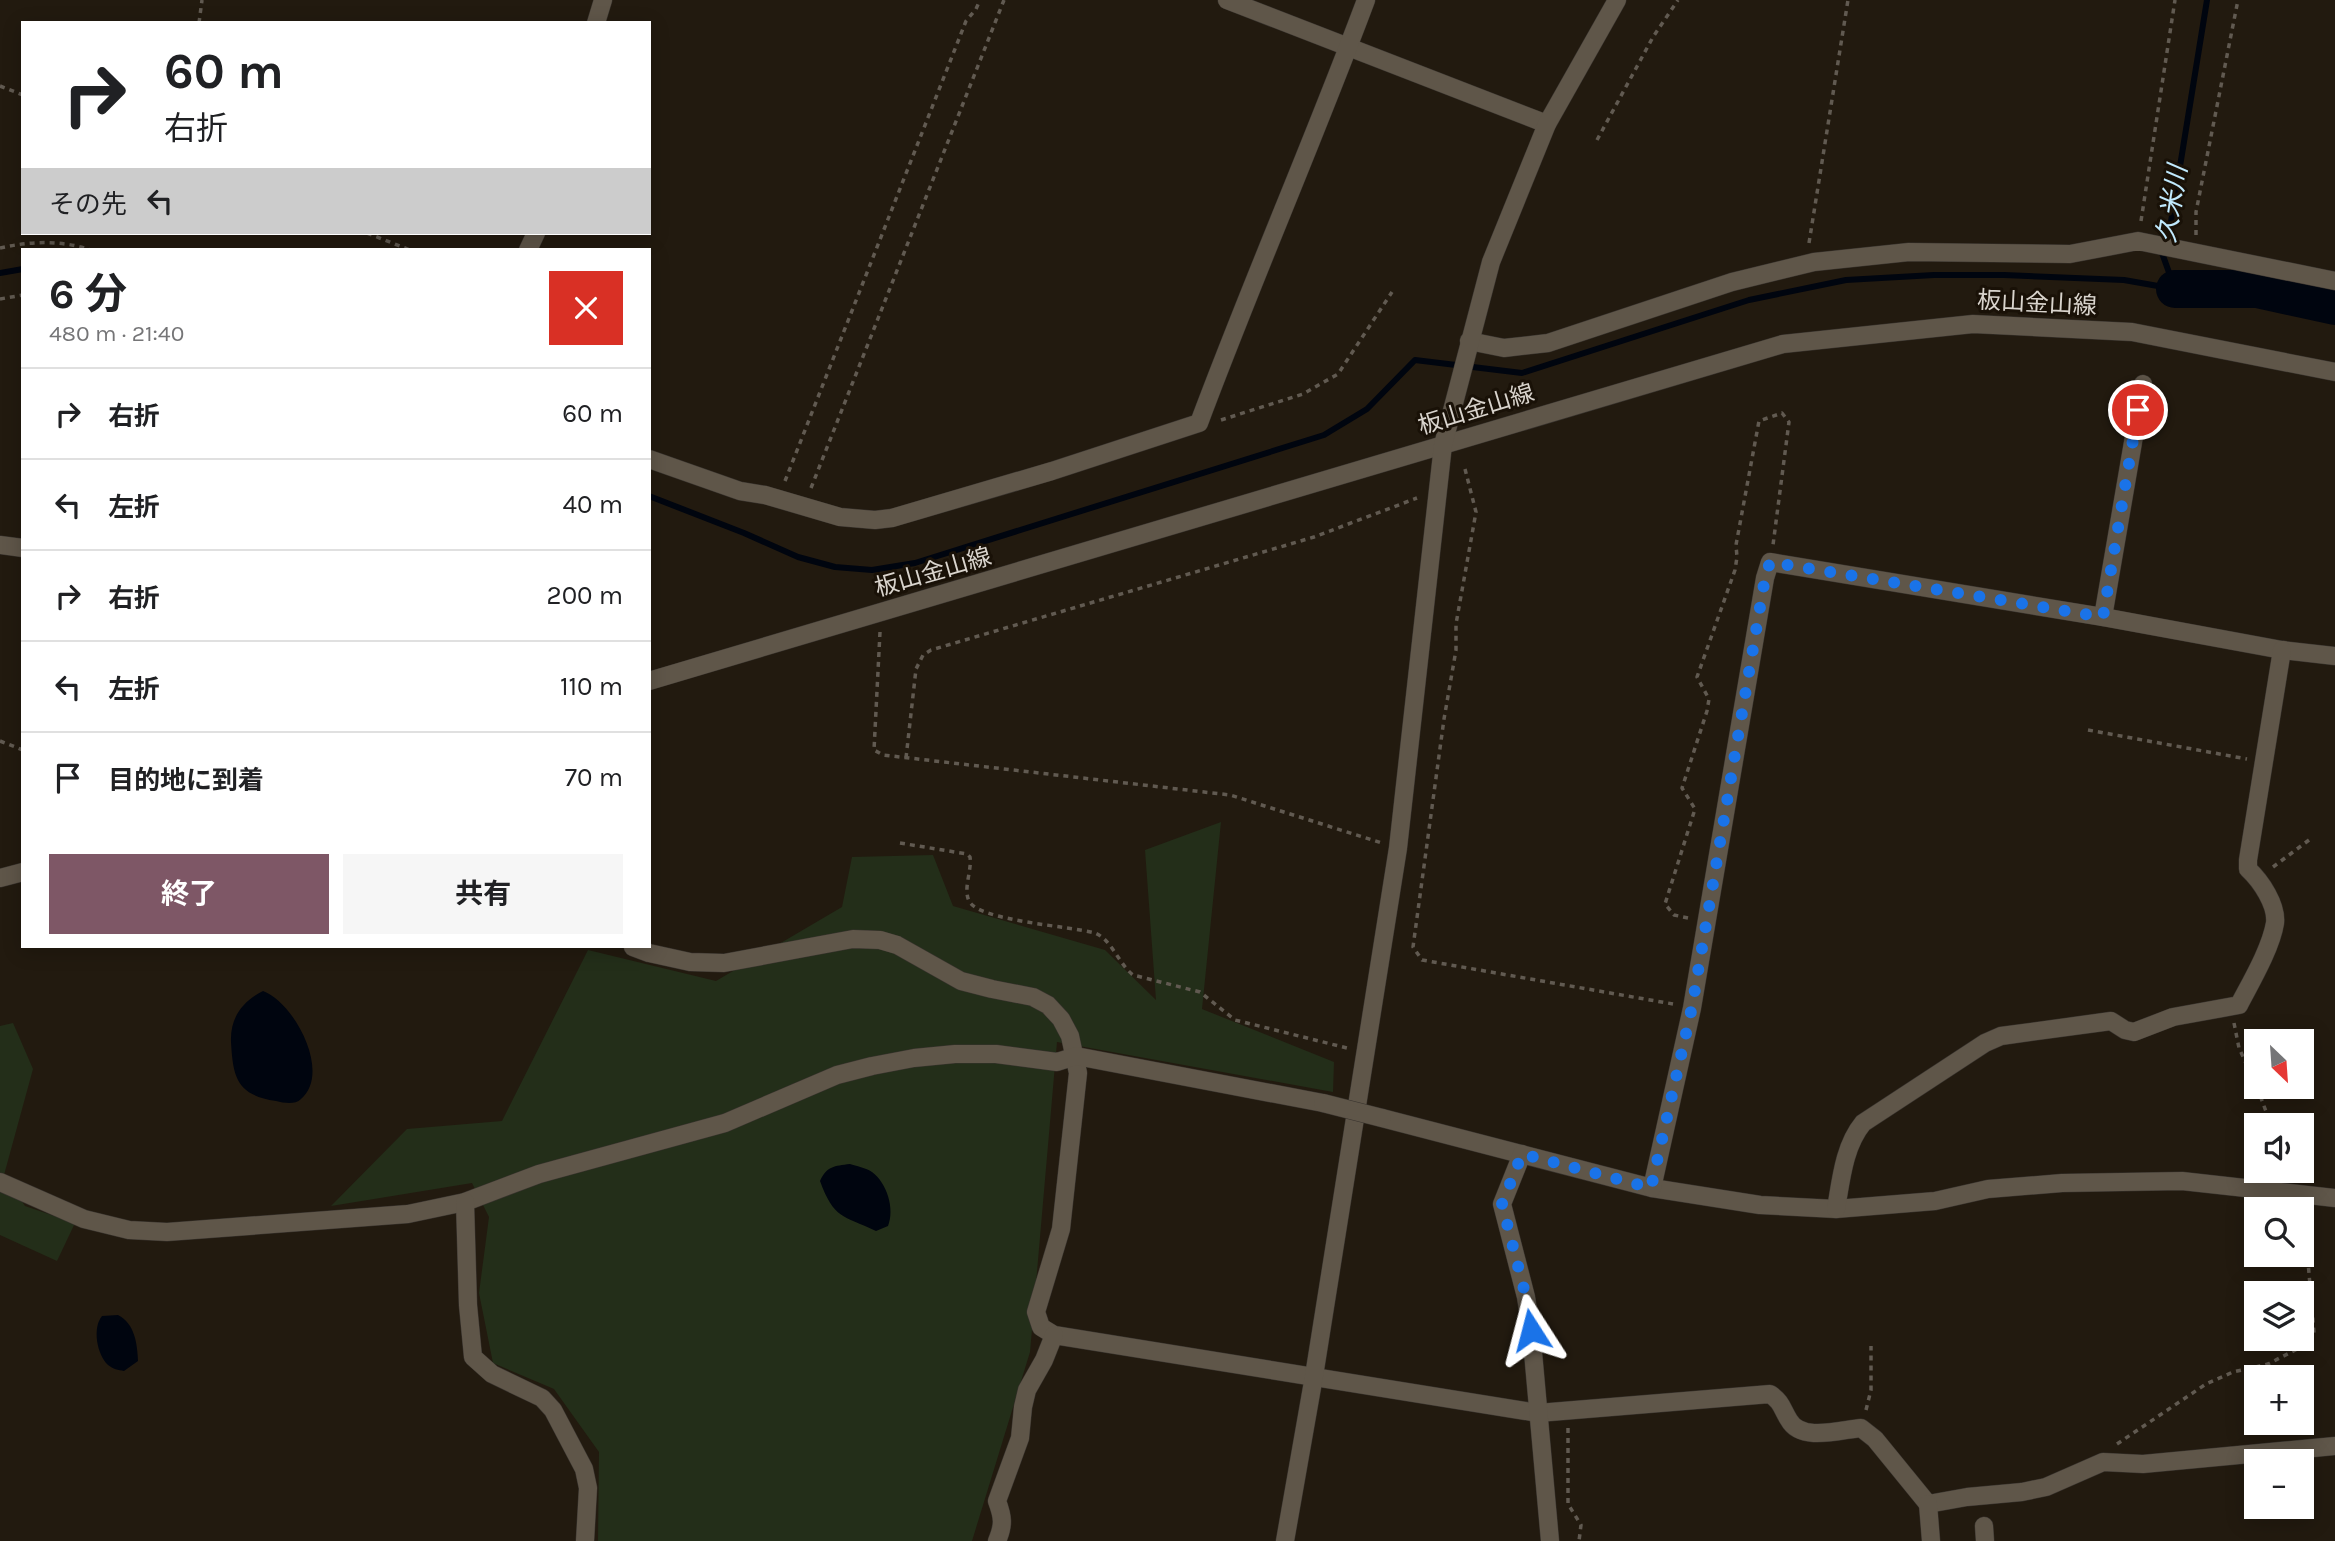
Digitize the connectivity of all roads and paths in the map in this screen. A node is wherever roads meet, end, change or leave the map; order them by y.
1 (202, 0) edge
2 (603, 0) edge
3 (980, 0) edge
4 (1004, 0) edge
5 (1227, 0) edge
6 (1366, 0) edge
7 (1617, 0) edge
8 (1678, 0) edge
9 (1848, 0) edge
10 (2175, 0) edge
11 (2238, 0) edge
12 (199, 21) edge
13 (597, 21) edge
14 (1348, 48) junction
15 (0, 86) edge
16 (21, 94) edge
17 (1547, 124) junction
18 (1597, 140) dead end
19 (372, 235) edge
20 (2145, 242) junction
21 (0, 248) edge
22 (85, 248) edge
23 (405, 248) edge
24 (2189, 249) junction
25 (1814, 262) junction
26 (2335, 281) edge
27 (1392, 292) dead end
28 (21, 295) edge
29 (0, 299) edge
30 (1469, 341) junction
31 (2335, 372) edge
32 (2143, 384) dead end
33 (1199, 423) junction
34 (1443, 445) junction
35 (651, 460) edge
36 (1465, 468) dead end
37 (1438, 491) junction
38 (780, 499) junction
39 (803, 506) junction
40 (0, 545) edge
41 (21, 548) edge
42 (1770, 562) junction
43 (881, 612) junction
44 (2103, 617) junction
45 (2282, 650) junction
46 (2335, 656) edge
47 (651, 680) edge
48 (2088, 730) dead end
49 (0, 741) edge
50 (21, 749) edge
51 (906, 758) junction
52 (2263, 762) junction
53 (2313, 837) dead end
54 (900, 843) dead end
55 (1398, 848) junction
56 (21, 873) edge
57 (0, 878) edge
58 (2258, 879) junction
59 (1707, 921) junction
60 (636, 948) edge
61 (2239, 1005) junction
62 (1692, 1007) junction
63 (1367, 1052) junction
64 (1076, 1056) junction
65 (2244, 1059) edge
66 (1522, 1154) junction
67 (0, 1182) edge
68 (1651, 1188) junction
69 (2302, 1195) junction
70 (2335, 1198) edge
71 (465, 1202) junction
72 (1836, 1209) junction
73 (1054, 1335) junction
74 (1871, 1346) dead end
75 (1314, 1376) junction
76 (1569, 1411) junction
77 (1538, 1413) junction
78 (1861, 1428) junction
79 (2335, 1446) edge
80 (2103, 1462) junction
81 (1928, 1504) junction
82 (585, 1541) edge
83 (997, 1541) edge
84 (1285, 1541) edge
85 (1550, 1541) edge
86 (1579, 1541) edge
87 (1931, 1541) edge

1 - 12 path
2 - 13 street
3 - 38 path
4 - 39 path
5 - 14 street
6 - 14 street
7 - 17 street
8 - 18 path
9 - 25 path
10 - 20 path
11 - 24 path
14 - 17 street
14 - 33 street
15 - 16 path
17 - 30 street
19 - 23 path
20 - 24 street
20 - 25 street
21 - 22 path
24 - 26 street
25 - 30 street
27 - 33 path
28 - 29 path
30 - 34 street
31 - 34 street, 板山金山線
32 - 44 street
33 - 39 street
34 - 37 street
34 - 43 street, 板山金山線
35 - 38 street
36 - 62 path
37 - 51 path
37 - 55 street
38 - 39 street
40 - 41 street
42 - 44 street
42 - 59 street
42 - 59 path
43 - 47 street, 板山金山線
43 - 51 path
44 - 45 street
45 - 46 street
45 - 52 street
48 - 52 path
49 - 50 path
51 - 55 path
52 - 58 street
53 - 58 path
54 - 63 path
55 - 63 street
56 - 57 street
58 - 61 street
59 - 62 street
60 - 64 street
61 - 65 path
61 - 72 street
62 - 68 street
63 - 75 street
64 - 66 street, bridge
64 - 71 street
64 - 73 street
66 - 68 street
66 - 77 street
67 - 71 street
68 - 72 street
69 - 70 street
69 - 72 street
69 - 80 path
71 - 82 street
73 - 75 street
73 - 83 street
74 - 78 path
75 - 77 street
75 - 84 street
76 - 77 street
76 - 78 street
76 - 86 path
77 - 85 street
78 - 81 street
79 - 80 street
80 - 81 street
81 - 87 street

